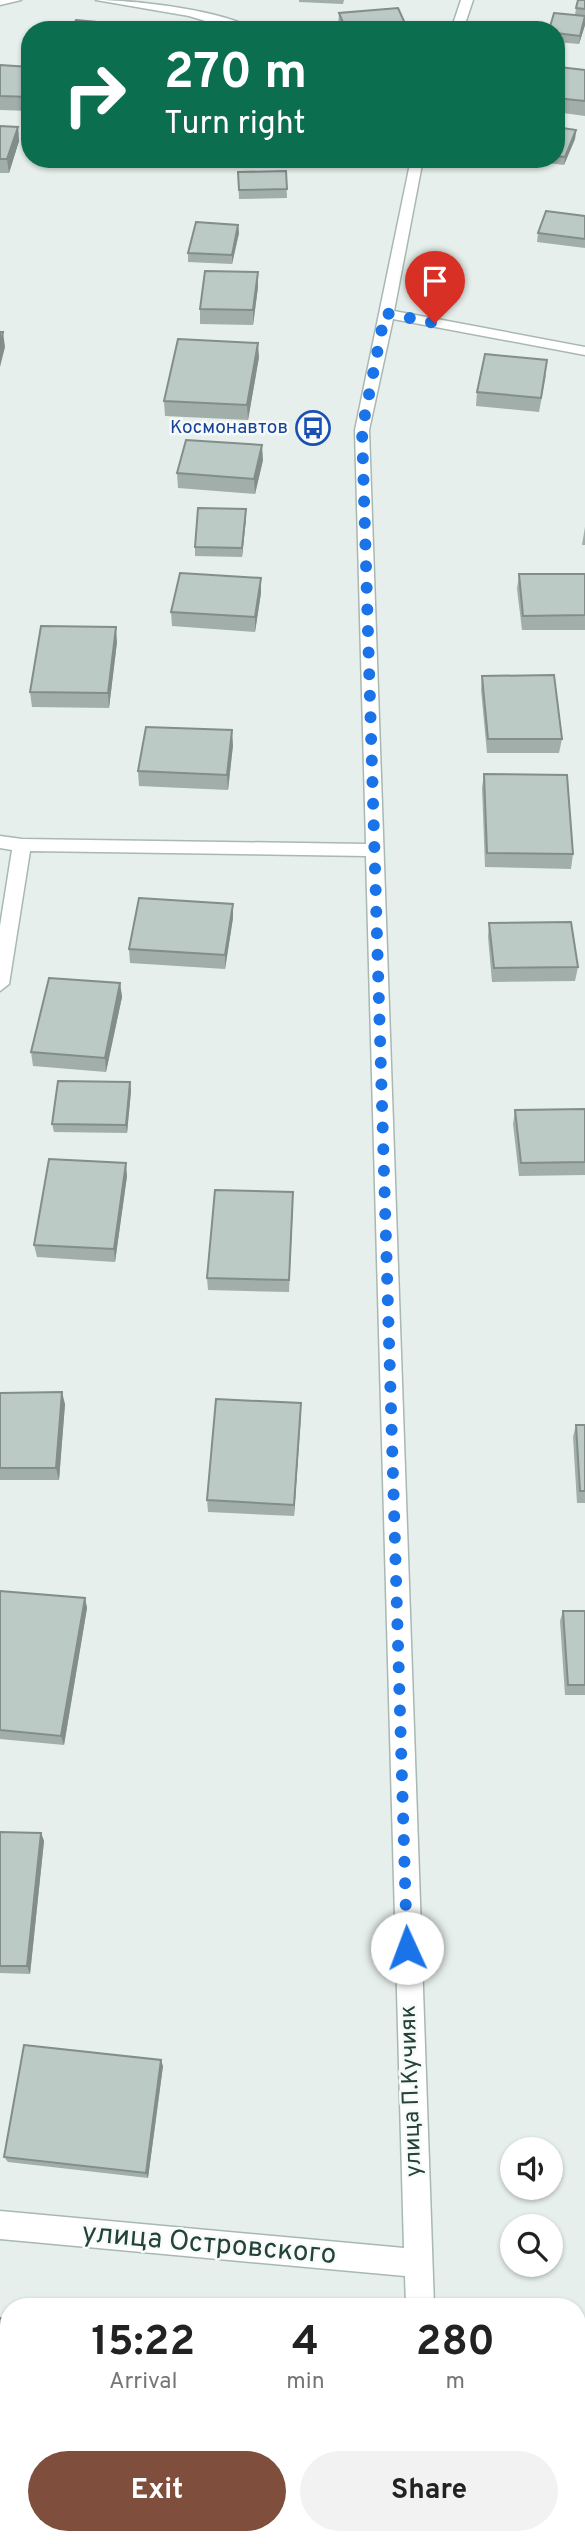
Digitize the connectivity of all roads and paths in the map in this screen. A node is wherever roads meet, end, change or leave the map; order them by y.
1 (15, 0) edge
2 (102, 0) edge
3 (467, 0) edge
4 (0, 2) edge
5 (217, 21) edge
6 (460, 21) edge
7 (416, 168) edge
8 (385, 313) junction
9 (585, 351) edge
10 (0, 842) edge
11 (22, 845) junction
12 (374, 850) junction
13 (0, 984) edge
14 (0, 2225) edge
15 (417, 2263) junction
16 (419, 2298) edge

1 - 4 street
2 - 5 street
3 - 6 street
7 - 8 street, улица П.Кучияк
8 - 9 street
8 - 12 street, улица П.Кучияк
10 - 11 street
11 - 12 street
11 - 13 street
12 - 15 street, улица П.Кучияк
14 - 15 street, улица Островского
15 - 16 street, улица П.Кучияк

